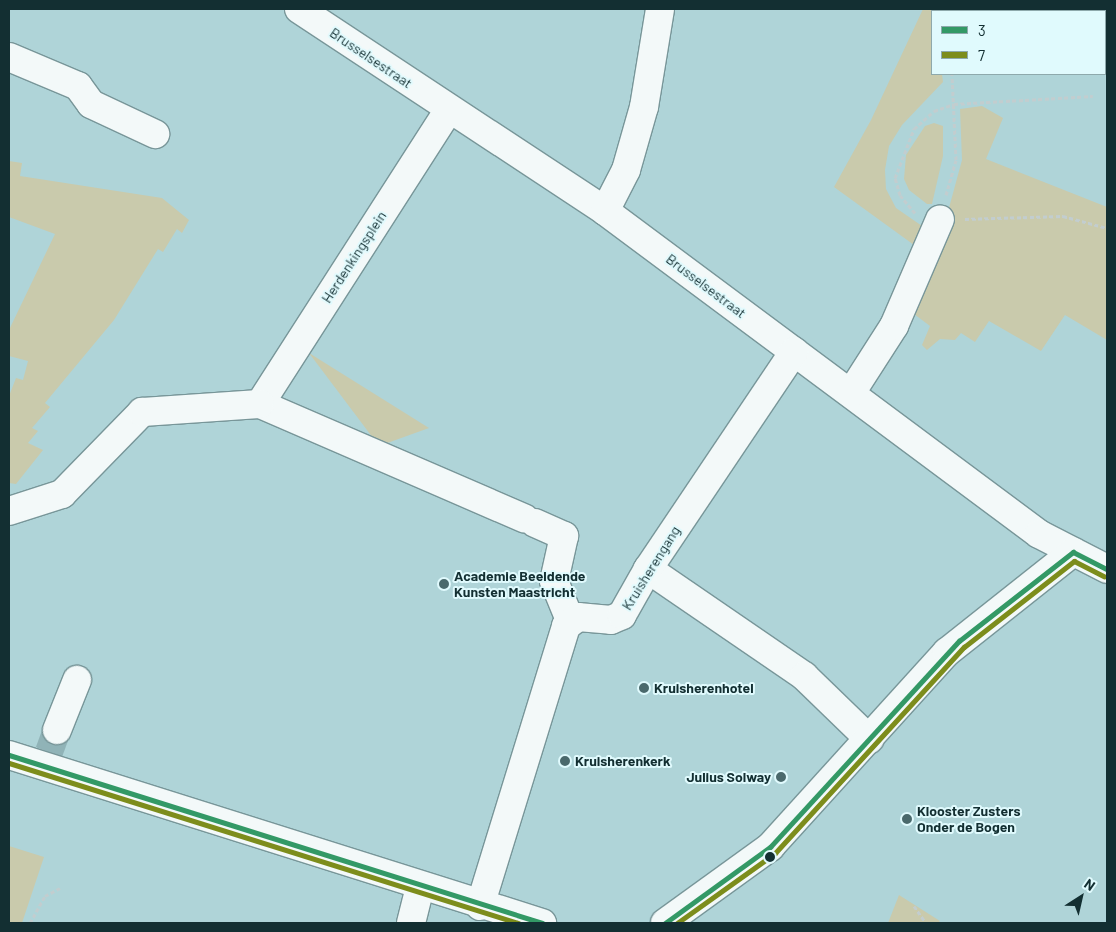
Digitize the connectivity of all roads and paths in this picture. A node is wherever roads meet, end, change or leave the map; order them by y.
1 (299, 9) edge
2 (660, 9) edge
3 (9, 57) edge
4 (952, 75) edge
5 (1093, 96) dead end
6 (954, 104) junction
7 (448, 110) junction
8 (155, 134) dead end
9 (605, 211) junction
10 (940, 219) junction
11 (1107, 228) edge
12 (794, 352) junction
13 (851, 393) junction
14 (260, 404) junction
15 (9, 511) edge
16 (1073, 552) junction
17 (648, 569) junction
18 (1107, 570) edge
19 (570, 620) junction
20 (77, 680) dead end
21 (869, 739) junction
22 (50, 749) junction
23 (9, 755) edge
24 (60, 888) dead end
25 (424, 889) junction
26 (480, 906) junction
27 (914, 906) dead end
28 (30, 923) edge
29 (411, 923) edge
30 (542, 923) edge
31 (665, 923) edge
32 (926, 923) edge

1 - 7 street, Brusselsestraat
2 - 9 street
3 - 8 street
4 - 6 path
5 - 6 path
6 - 10 path
6 - 10 path
7 - 9 street, Brusselsestraat
7 - 14 street, Herdenkingsplein
9 - 12 street, Brusselsestraat
10 - 11 path
10 - 13 street
12 - 13 street, Brusselsestraat
12 - 17 street, Kruisherengang
13 - 16 street, Brusselsestraat
14 - 15 street
14 - 19 street
16 - 18 street, Brusselsestraat
16 - 21 street
17 - 19 street, Kruisherengang
17 - 21 street
19 - 26 street
20 - 22 street
21 - 31 street
22 - 23 street
22 - 25 street
24 - 28 path
25 - 26 street
25 - 29 street
26 - 30 street
27 - 32 path

